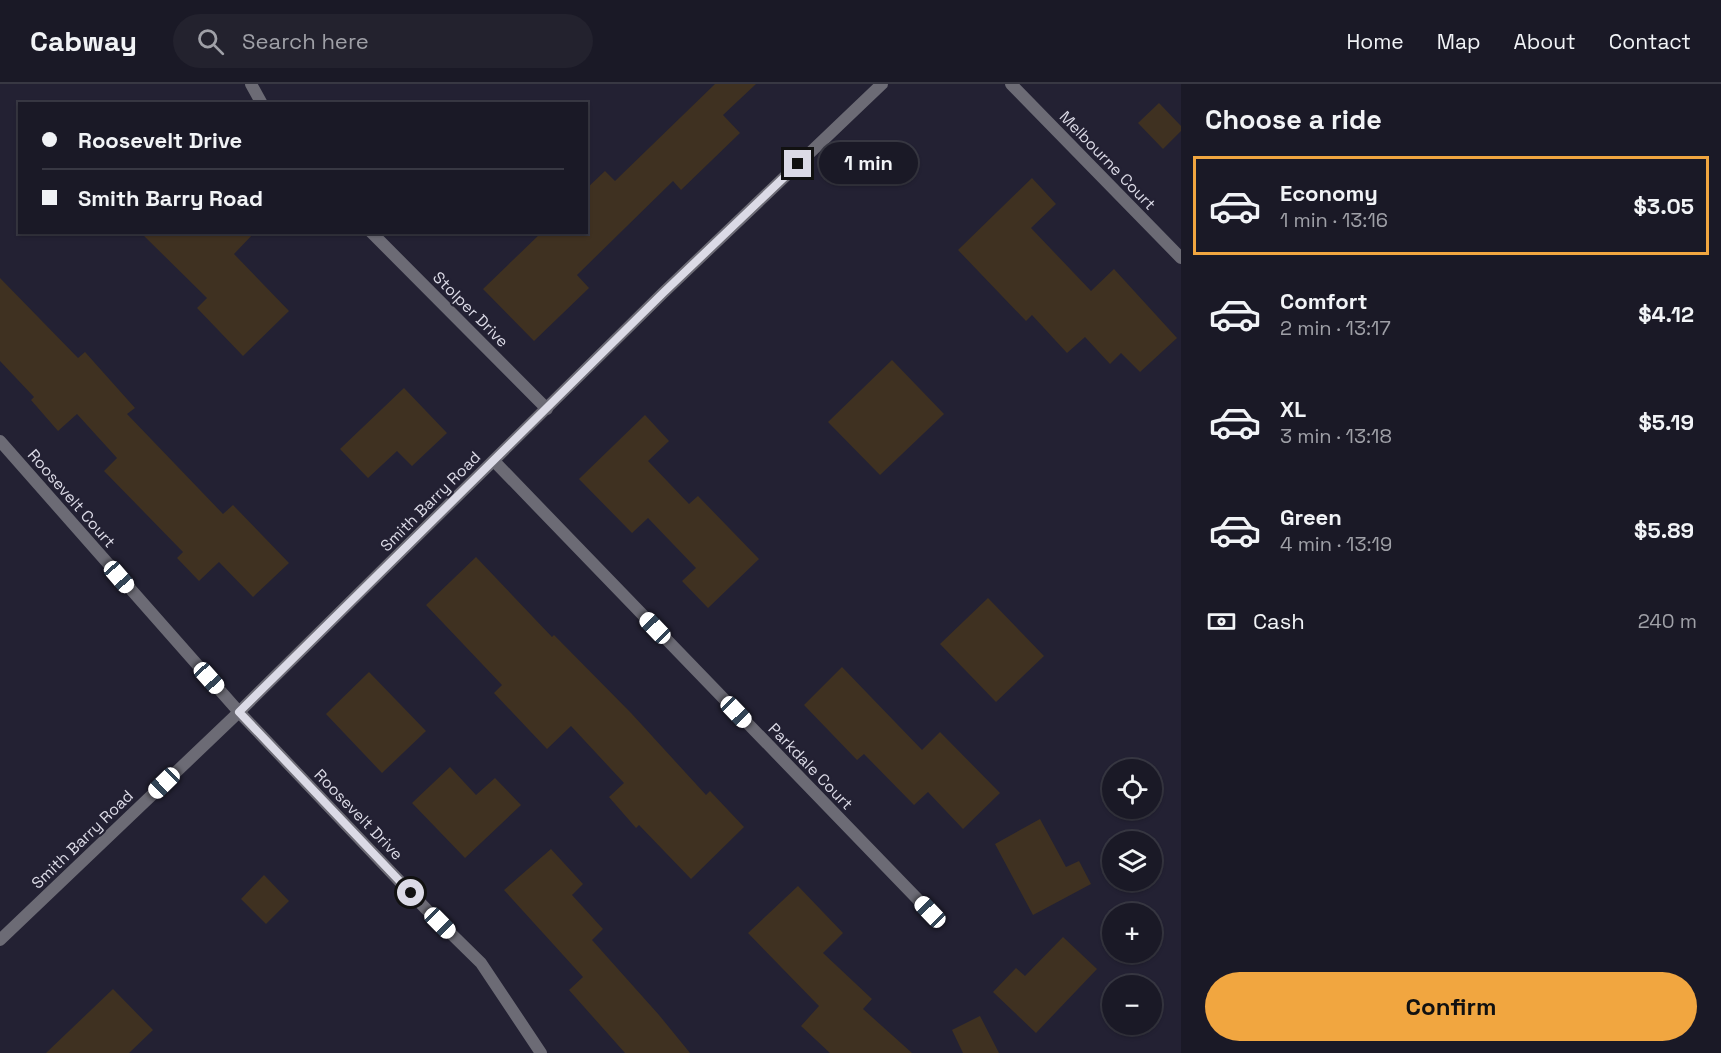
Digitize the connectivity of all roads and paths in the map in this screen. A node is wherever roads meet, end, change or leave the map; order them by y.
1 (251, 84) edge
2 (882, 84) edge
3 (1011, 84) edge
4 (261, 102) edge
5 (373, 234) edge
6 (1181, 258) edge
7 (547, 409) junction
8 (0, 441) edge
9 (494, 461) junction
10 (239, 712) junction
11 (930, 912) dead end
12 (0, 940) edge
13 (541, 1053) edge

1 - 4 street
2 - 7 street, Smith Barry Road
3 - 6 street, Melbourne Court
5 - 7 street, Stolper Drive
7 - 9 street, Smith Barry Road
8 - 10 street, Roosevelt Court
9 - 10 street, Smith Barry Road
9 - 11 street, Parkdale Court
10 - 12 street, Smith Barry Road
10 - 13 street, Roosevelt Drive

